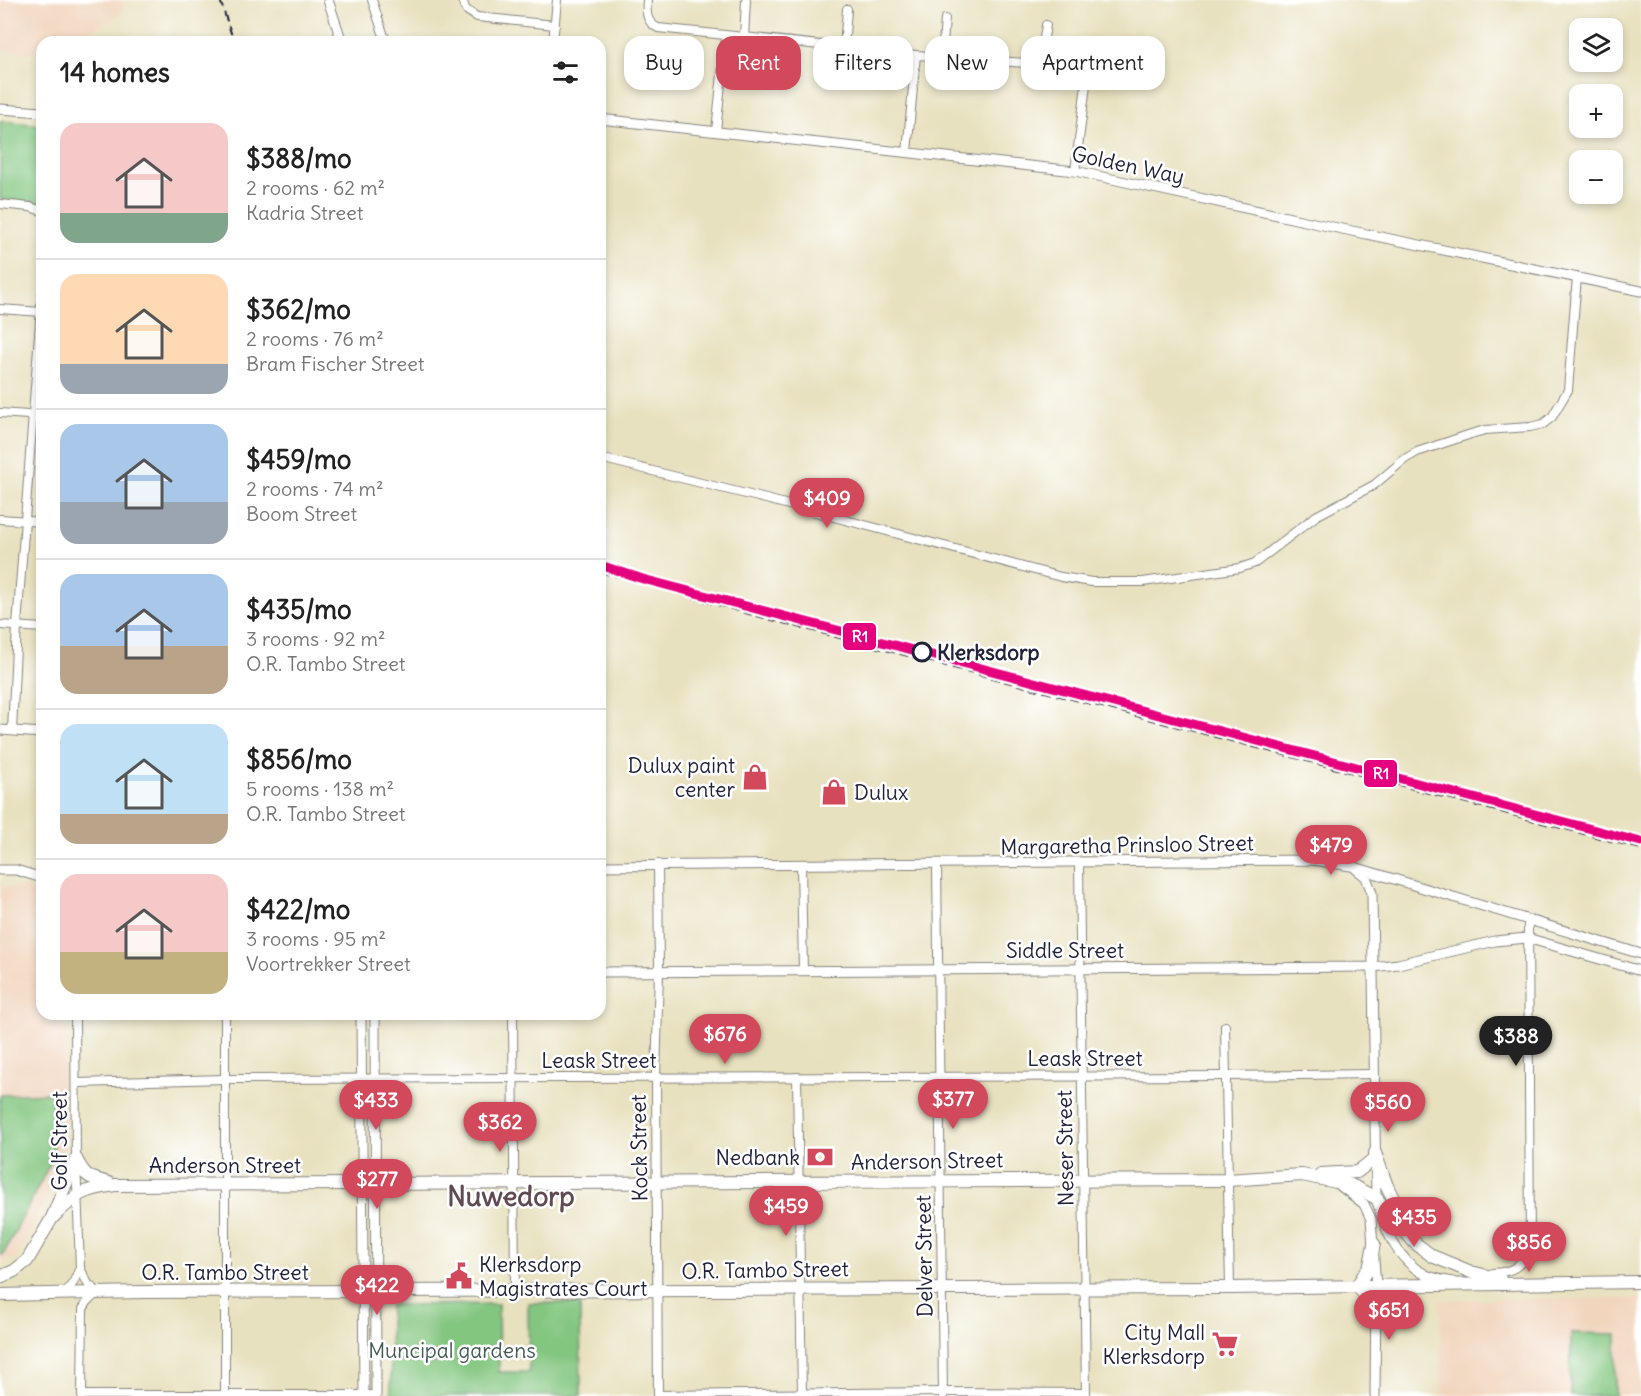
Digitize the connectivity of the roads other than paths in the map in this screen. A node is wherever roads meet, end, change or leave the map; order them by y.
1 (328, 0) edge
2 (372, 0) edge
3 (462, 0) edge
4 (557, 0) edge
5 (647, 0) edge
6 (746, 0) edge
7 (848, 9) dead end
8 (945, 19) dead end
9 (555, 25) junction
10 (1046, 25) dead end
11 (340, 36) edge
12 (384, 36) edge
13 (554, 36) edge
14 (726, 36) edge
15 (744, 36) edge
16 (845, 36) edge
17 (944, 36) edge
18 (1044, 36) edge
19 (913, 55) edge
20 (916, 55) junction
21 (925, 56) edge
22 (720, 90) edge
23 (1085, 90) edge
24 (0, 109) edge
25 (36, 112) edge
26 (606, 120) edge
27 (716, 131) junction
28 (907, 152) junction
29 (1075, 171) junction
30 (0, 204) edge
31 (36, 210) edge
32 (1577, 277) junction
33 (1641, 291) edge
34 (0, 309) edge
35 (36, 312) edge
36 (0, 413) edge
37 (36, 416) edge
38 (36, 435) edge
39 (606, 459) edge
40 (0, 519) edge
41 (27, 520) junction
42 (36, 521) edge
43 (0, 625) edge
44 (17, 626) junction
45 (36, 628) edge
46 (0, 730) edge
47 (12, 731) junction
48 (36, 733) edge
49 (1079, 863) junction
50 (658, 864) junction
51 (801, 864) junction
52 (937, 864) junction
53 (606, 866) edge
54 (1351, 866) junction
55 (0, 870) edge
56 (36, 876) edge
57 (1528, 921) junction
58 (1527, 938) junction
59 (1641, 954) edge
60 (1373, 967) junction
61 (939, 969) junction
62 (1080, 969) junction
63 (803, 970) junction
64 (659, 971) junction
65 (1641, 971) edge
66 (606, 972) edge
67 (75, 1020) edge
68 (225, 1020) edge
69 (361, 1020) edge
70 (375, 1020) edge
71 (513, 1020) edge
72 (1225, 1026) dead end
73 (1374, 1074) junction
74 (940, 1076) junction
75 (1082, 1076) junction
76 (1226, 1076) junction
77 (797, 1077) junction
78 (362, 1078) junction
79 (512, 1078) junction
80 (656, 1078) junction
81 (225, 1079) junction
82 (376, 1079) junction
83 (76, 1083) junction
84 (1375, 1156) junction
85 (76, 1159) junction
86 (1302, 1175) junction
87 (941, 1180) junction
88 (1083, 1180) junction
89 (1228, 1180) junction
90 (513, 1182) junction
91 (658, 1182) junction
92 (798, 1182) junction
93 (1334, 1182) junction
94 (369, 1184) junction
95 (115, 1185) junction
96 (225, 1185) junction
97 (77, 1195) junction
98 (1376, 1198) junction
99 (52, 1218) junction
100 (1415, 1243) junction
101 (1374, 1244) junction
102 (80, 1268) junction
103 (1471, 1272) junction
104 (0, 1277) edge
105 (1641, 1282) edge
106 (1464, 1284) junction
107 (1531, 1285) junction
108 (1357, 1286) junction
109 (1376, 1286) junction
110 (1405, 1286) junction
111 (942, 1288) junction
112 (1084, 1288) junction
113 (1230, 1288) junction
114 (800, 1289) junction
115 (369, 1291) junction
116 (515, 1291) junction
117 (657, 1291) junction
118 (225, 1292) junction
119 (65, 1293) junction
120 (98, 1293) junction
121 (0, 1295) edge
122 (1376, 1310) junction
123 (944, 1394) edge
124 (225, 1395) edge
125 (364, 1395) edge
126 (802, 1395) edge
127 (1086, 1395) edge
128 (82, 1396) edge
129 (376, 1396) edge
130 (657, 1396) edge
131 (1375, 1396) edge

1 - 11 street
2 - 12 street
3 - 9 street
4 - 9 street
5 - 14 street
6 - 15 street
7 - 16 street
8 - 17 street
9 - 13 street
10 - 18 street
19 - 20 street
20 - 21 street
20 - 28 street
22 - 27 street
23 - 29 street
24 - 25 street
26 - 27 street, Golden Way
27 - 28 street, Golden Way
28 - 29 street, Golden Way
29 - 32 street, Golden Way
30 - 31 street
32 - 33 street, Golden Way
32 - 39 street
34 - 35 street
36 - 37 street
38 - 41 street
40 - 41 street
41 - 42 street
41 - 44 street
43 - 44 street
44 - 45 street
44 - 47 street
46 - 47 street
47 - 48 street
49 - 52 street, Margaretha Prinsloo Street
49 - 54 street, Margaretha Prinsloo Street
49 - 62 street, Neser Street
50 - 51 street, Margaretha Prinsloo Street
50 - 53 street, Margaretha Prinsloo Street
50 - 64 street, Kock Street
51 - 52 street, Margaretha Prinsloo Street
51 - 63 street
52 - 61 street, Delver Street
54 - 57 street, Margaretha Prinsloo Street
54 - 60 street
55 - 56 street
57 - 58 street
57 - 59 street, Margaretha Prinsloo Street
58 - 60 street, Siddle Street
58 - 65 street
58 - 103 street
60 - 62 street, Siddle Street
60 - 73 street
61 - 62 street, Siddle Street
61 - 63 street, Siddle Street
61 - 74 street, Delver Street
62 - 75 street, Neser Street
63 - 64 street, Siddle Street
64 - 66 street, Siddle Street
64 - 80 street, Kock Street
67 - 83 street, Golf Street
68 - 81 street
69 - 78 street
70 - 82 street
71 - 79 street
72 - 76 street
73 - 76 street, Leask Street
73 - 84 street
74 - 75 street, Leask Street
74 - 77 street, Leask Street
74 - 87 street, Delver Street
75 - 76 street, Leask Street
75 - 88 street, Neser Street
76 - 89 street
77 - 80 street, Leask Street
77 - 92 street
78 - 81 street, Leask Street
78 - 82 street, Leask Street
78 - 94 street
79 - 80 street, Leask Street
79 - 82 street, Leask Street
79 - 90 street
80 - 91 street, Kock Street
81 - 83 street, Leask Street
81 - 96 street
82 - 94 street
83 - 85 street, Golf Street
84 - 86 main road
84 - 98 street
84 - 100 main road
85 - 95 main road
85 - 97 street, Golf Street
85 - 99 main road
86 - 89 main road, Anderson Street
86 - 93 main road, Anderson Street
87 - 88 main road, Anderson Street
87 - 92 main road, Anderson Street
87 - 111 street, Delver Street
88 - 89 main road, Anderson Street
88 - 112 street, Neser Street
89 - 113 street
90 - 91 main road, Anderson Street
90 - 94 main road, Anderson Street
90 - 116 street
91 - 92 main road, Anderson Street
91 - 117 street, Kock Street
92 - 114 street
93 - 98 main road, Anderson Street
93 - 101 street
94 - 96 main road, Anderson Street
94 - 115 street
95 - 96 main road, Anderson Street
95 - 97 main road, Anderson Street
96 - 118 street
97 - 99 main road, Anderson Street
97 - 102 street, Golf Street
98 - 100 main road, O.R. Tambo Street
98 - 106 street
99 - 104 main road
100 - 103 main road, O.R. Tambo Street
101 - 108 main road
101 - 109 street
102 - 119 street
102 - 120 street
103 - 107 main road, O.R. Tambo Street
105 - 107 main road, O.R. Tambo Street
106 - 107 main road, O.R. Tambo Street
106 - 110 main road, O.R. Tambo Street
108 - 109 main road, O.R. Tambo Street
108 - 113 main road, O.R. Tambo Street
108 - 122 main road
109 - 110 main road, O.R. Tambo Street
109 - 122 street
110 - 122 main road
111 - 112 main road, O.R. Tambo Street
111 - 114 main road, O.R. Tambo Street
111 - 123 street, Delver Street
112 - 113 main road, O.R. Tambo Street
112 - 127 street, Neser Street
114 - 117 main road, O.R. Tambo Street
114 - 126 street
115 - 116 main road, O.R. Tambo Street
115 - 118 main road, O.R. Tambo Street
115 - 125 street
115 - 129 street
116 - 117 main road, O.R. Tambo Street
117 - 130 street, Kock Street
118 - 120 main road, O.R. Tambo Street
118 - 124 street
119 - 120 main road, O.R. Tambo Street
119 - 121 main road, O.R. Tambo Street
120 - 128 street
122 - 131 street
123 - 126 street
123 - 127 street
124 - 125 street
124 - 128 street
125 - 129 street
126 - 130 street

